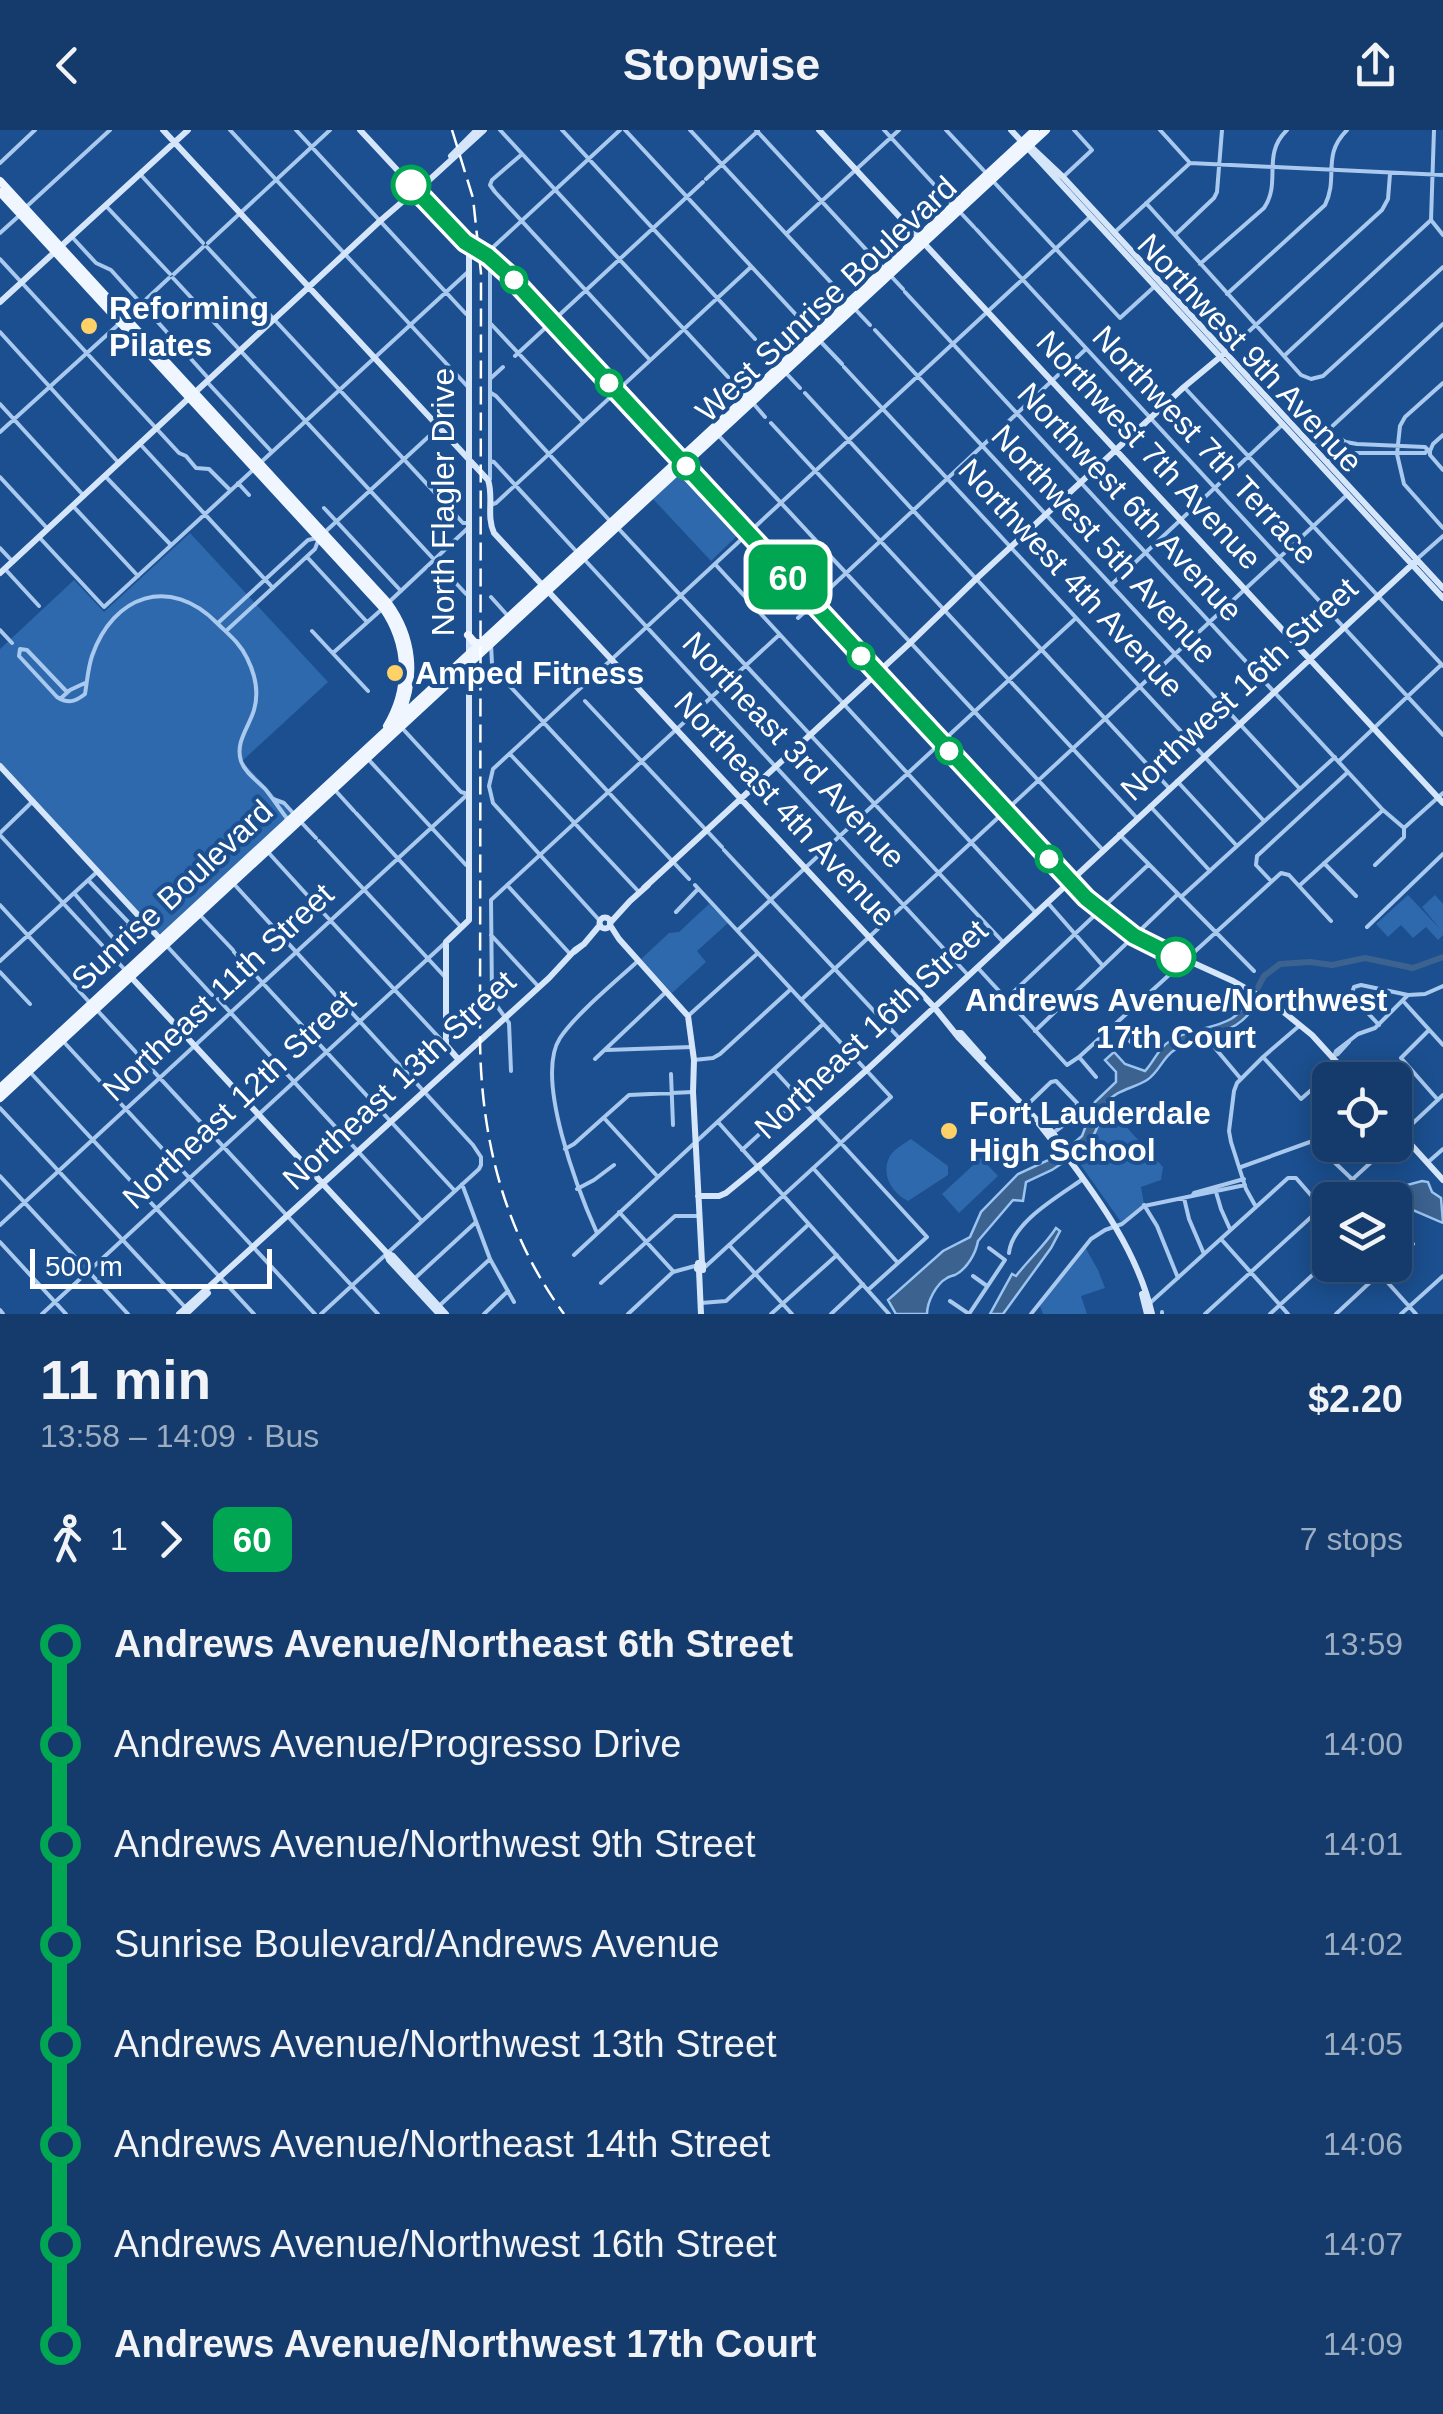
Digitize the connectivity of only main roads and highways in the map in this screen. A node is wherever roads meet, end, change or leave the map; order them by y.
1 (1035, 130) edge
2 (1046, 130) edge
3 (1026, 145) junction
4 (0, 181) edge
5 (0, 192) edge
6 (23, 211) junction
7 (120, 319) junction
8 (783, 369) junction
9 (193, 396) junction
10 (749, 399) junction
11 (682, 462) junction
12 (254, 465) junction
13 (612, 527) junction
14 (321, 535) junction
15 (545, 588) junction
16 (385, 605) junction
17 (468, 634) road end
18 (484, 647) junction
19 (491, 658) road end
20 (468, 660) junction
21 (410, 683) junction
22 (430, 691) junction
23 (400, 724) junction
24 (379, 738) junction
25 (360, 753) junction
26 (332, 786) junction
27 (294, 821) junction
28 (236, 869) junction
29 (233, 883) junction
30 (163, 942) junction
31 (59, 1040) junction
32 (4, 1090) edge

1 - 3 main road, West Sunrise Boulevard
2 - 3 main road, West Sunrise Boulevard
3 - 8 main road, West Sunrise Boulevard
4 - 6 main road
5 - 6 main road
6 - 7 main road
7 - 9 main road
7 - 9 main road
8 - 10 main road, West Sunrise Boulevard
8 - 10 main road, West Sunrise Boulevard
9 - 12 main road
10 - 11 main road, West Sunrise Boulevard
10 - 11 main road, West Sunrise Boulevard
11 - 13 main road
11 - 13 main road
12 - 14 main road
12 - 14 main road
13 - 15 main road
14 - 16 main road
15 - 18 main road
15 - 18 main road
16 - 21 main road
16 - 24 main road
17 - 18 main road
18 - 19 main road
18 - 20 main road
20 - 22 main road
20 - 23 main road
21 - 22 main road
21 - 23 main road
22 - 23 main road
23 - 24 main road, Sunrise Boulevard
23 - 25 main road, Sunrise Boulevard
24 - 25 main road, Sunrise Boulevard
25 - 26 main road, Sunrise Boulevard
26 - 27 main road, Sunrise Boulevard
26 - 27 main road, Sunrise Boulevard
27 - 28 main road, Sunrise Boulevard
27 - 29 main road, Sunrise Boulevard
28 - 29 main road
28 - 30 main road, Sunrise Boulevard
29 - 30 main road, Sunrise Boulevard
30 - 31 main road, Sunrise Boulevard
31 - 32 main road, Sunrise Boulevard
31 - 32 main road, Sunrise Boulevard

